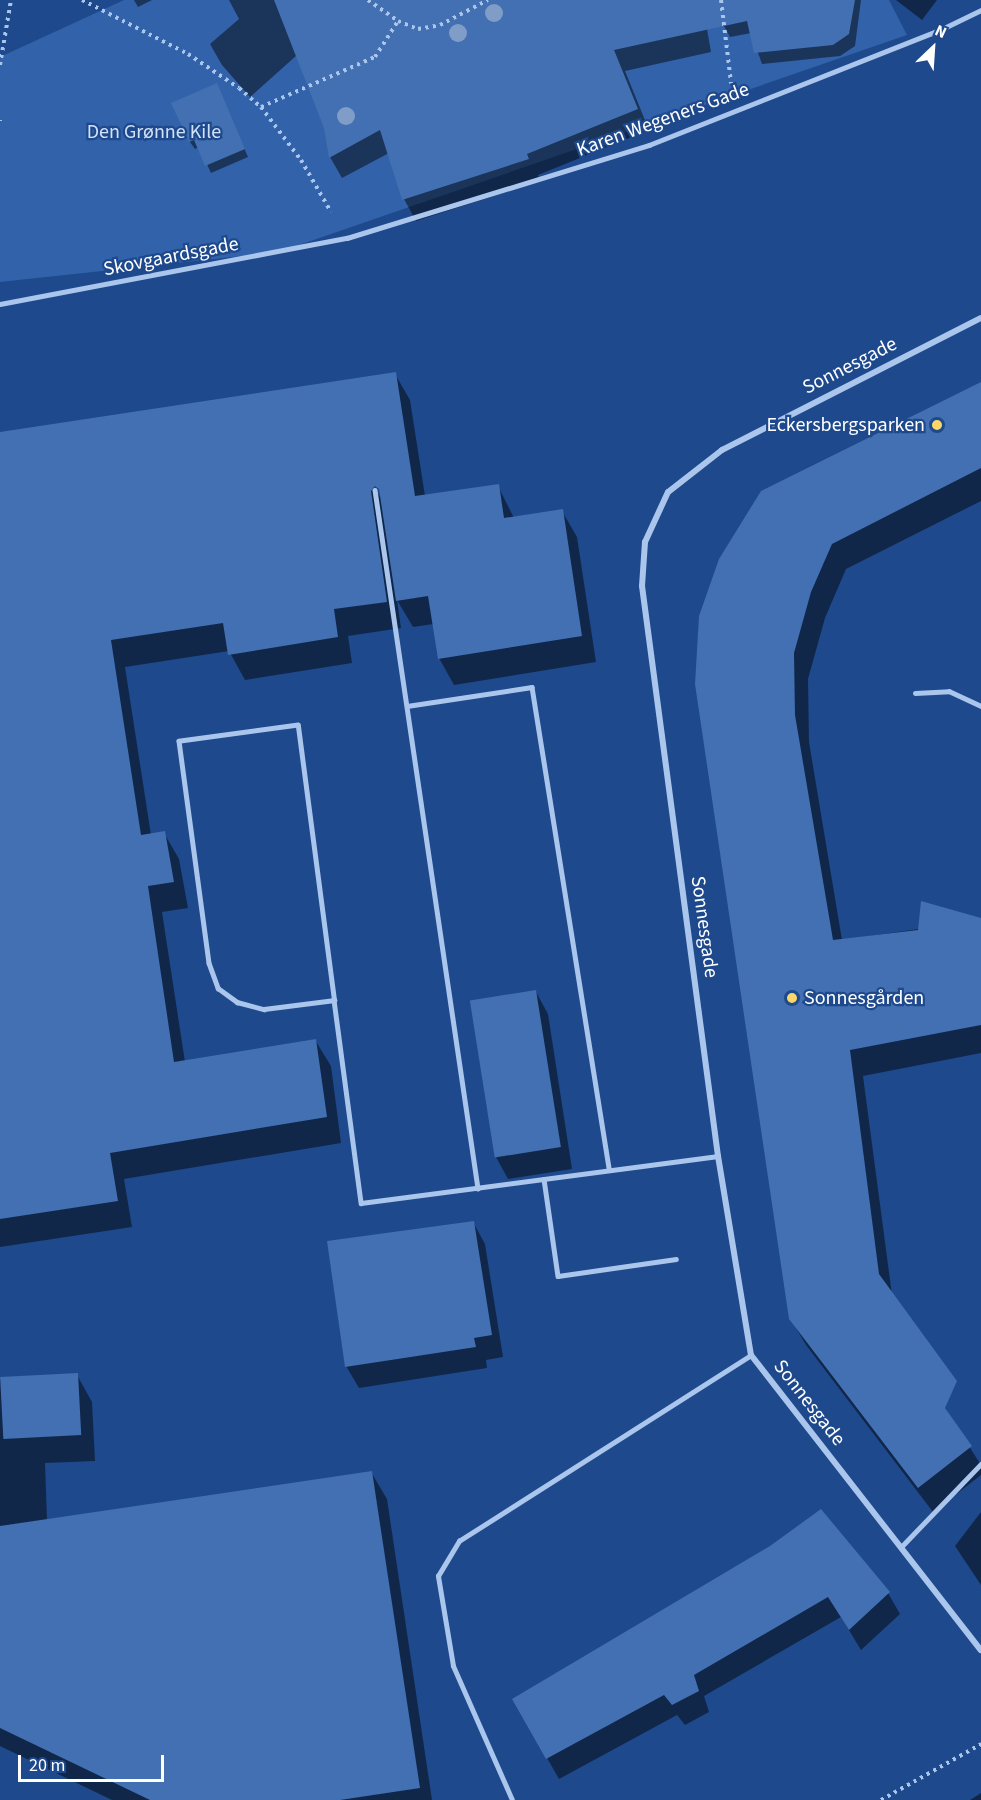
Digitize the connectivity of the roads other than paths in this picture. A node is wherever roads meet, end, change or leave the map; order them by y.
1 (981, 10) edge
2 (347, 238) joint
3 (0, 304) edge
4 (981, 318) edge
5 (375, 490) dead end
6 (915, 693) dead end
7 (407, 706) junction
8 (981, 706) edge
9 (334, 1000) junction
10 (718, 1156) junction
11 (609, 1170) junction
12 (544, 1179) junction
13 (478, 1188) junction
14 (676, 1259) dead end
15 (751, 1355) junction
16 (981, 1464) edge
17 (901, 1547) junction
18 (981, 1650) edge
19 (512, 1800) edge

1 - 2 lane, Karen Wegeners Gade
2 - 3 lane, Skovgaardsgade
4 - 10 street, Sonnesgade
5 - 7 lane
6 - 8 lane
7 - 11 lane
7 - 13 lane
9 - 9 lane
9 - 13 lane
10 - 11 lane
10 - 15 street, Sonnesgade
11 - 12 lane
12 - 13 lane
12 - 14 lane
15 - 17 street, Sonnesgade
15 - 19 lane
16 - 17 lane
17 - 18 street, Sonnesgade

